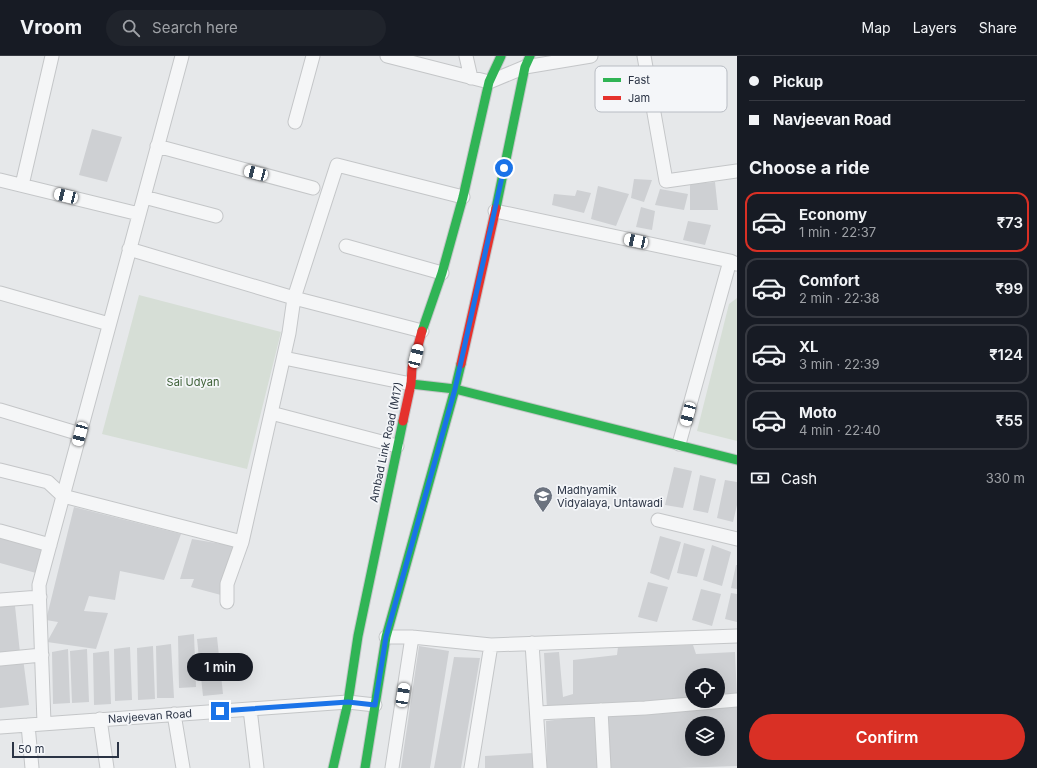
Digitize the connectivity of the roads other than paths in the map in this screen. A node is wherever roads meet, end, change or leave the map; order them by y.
1 (52, 56) edge
2 (182, 56) edge
3 (313, 56) edge
4 (386, 56) edge
5 (466, 56) edge
6 (501, 56) edge
7 (591, 56) edge
8 (644, 56) edge
9 (528, 62) edge
10 (646, 66) edge
11 (471, 78) junction
12 (489, 82) junction
13 (654, 112) edge
14 (295, 122) dead end
15 (157, 146) junction
16 (737, 171) edge
17 (0, 180) edge
18 (22, 186) junction
19 (313, 188) dead end
20 (144, 197) junction
21 (463, 197) junction
22 (495, 211) junction
23 (139, 214) junction
24 (216, 216) dead end
25 (346, 246) dead end
26 (130, 250) junction
27 (734, 262) edge
28 (442, 273) junction
29 (0, 293) edge
30 (294, 298) junction
31 (110, 324) junction
32 (422, 330) junction
33 (284, 358) junction
34 (411, 384) junction
35 (455, 389) junction
36 (0, 410) edge
37 (271, 412) junction
38 (80, 434) junction
39 (679, 444) junction
40 (397, 446) junction
41 (737, 460) edge
42 (0, 470) edge
43 (63, 496) junction
44 (658, 520) dead end
45 (0, 531) edge
46 (737, 539) edge
47 (242, 542) junction
48 (50, 545) junction
49 (40, 597) junction
50 (0, 600) edge
51 (227, 602) dead end
52 (737, 636) edge
53 (386, 637) junction
54 (412, 637) junction
55 (532, 643) junction
56 (491, 646) junction
57 (42, 655) junction
58 (0, 659) edge
59 (737, 700) edge
60 (348, 702) junction
61 (375, 705) junction
62 (250, 708) junction
63 (601, 710) junction
64 (537, 713) junction
65 (174, 714) junction
66 (100, 719) junction
67 (44, 723) junction
68 (28, 726) junction
69 (0, 728) edge
70 (32, 768) edge
71 (107, 768) edge
72 (183, 768) edge
73 (257, 768) edge
74 (333, 768) edge
75 (364, 768) edge
76 (392, 768) edge
77 (471, 768) edge
78 (540, 768) edge
79 (604, 768) edge

1 - 18 street
2 - 15 street
3 - 14 street
4 - 11 street
5 - 11 street
6 - 12 main road, Ambad Link Road (M17)
7 - 9 street
8 - 10 street
9 - 12 street
9 - 22 main road
11 - 12 street
12 - 21 main road, Ambad Link Road (M17)
13 - 16 street
15 - 19 street
15 - 20 street
17 - 18 street
18 - 23 street
20 - 23 street
20 - 24 street
21 - 28 main road, Ambad Link Road (M17)
21 - 30 street
22 - 27 street
22 - 35 main road
23 - 26 street
25 - 28 street
26 - 30 street
26 - 31 street
27 - 39 street
28 - 32 main road, Ambad Link Road (M17)
29 - 31 street
30 - 32 street
30 - 33 street
31 - 38 street
32 - 34 main road, Ambad Link Road (M17)
33 - 34 street
33 - 37 street
34 - 35 main road
34 - 40 main road, Ambad Link Road (M17)
35 - 39 main road
35 - 53 main road
36 - 38 street
37 - 40 street
37 - 47 street
38 - 43 street
39 - 41 main road
40 - 60 main road, Ambad Link Road (M17)
42 - 43 street
43 - 47 street
43 - 48 street
44 - 46 street
45 - 48 street
47 - 51 street
48 - 49 street
49 - 50 street
49 - 57 street
52 - 55 street
53 - 54 street
53 - 61 main road
54 - 56 street
54 - 76 street
55 - 56 street
55 - 64 street
56 - 77 street
57 - 58 street
57 - 67 street
59 - 63 street
60 - 61 street, Navjeevan Road
60 - 62 street, Navjeevan Road
60 - 74 main road, Ambad Link Road (M17)
61 - 75 main road
62 - 65 street, Navjeevan Road
62 - 73 street
63 - 64 street
63 - 79 street
64 - 78 street
65 - 66 street, Navjeevan Road
65 - 72 street
66 - 67 street, Navjeevan Road
66 - 71 street
67 - 68 street, Navjeevan Road
68 - 69 street, Navjeevan Road
68 - 70 street

